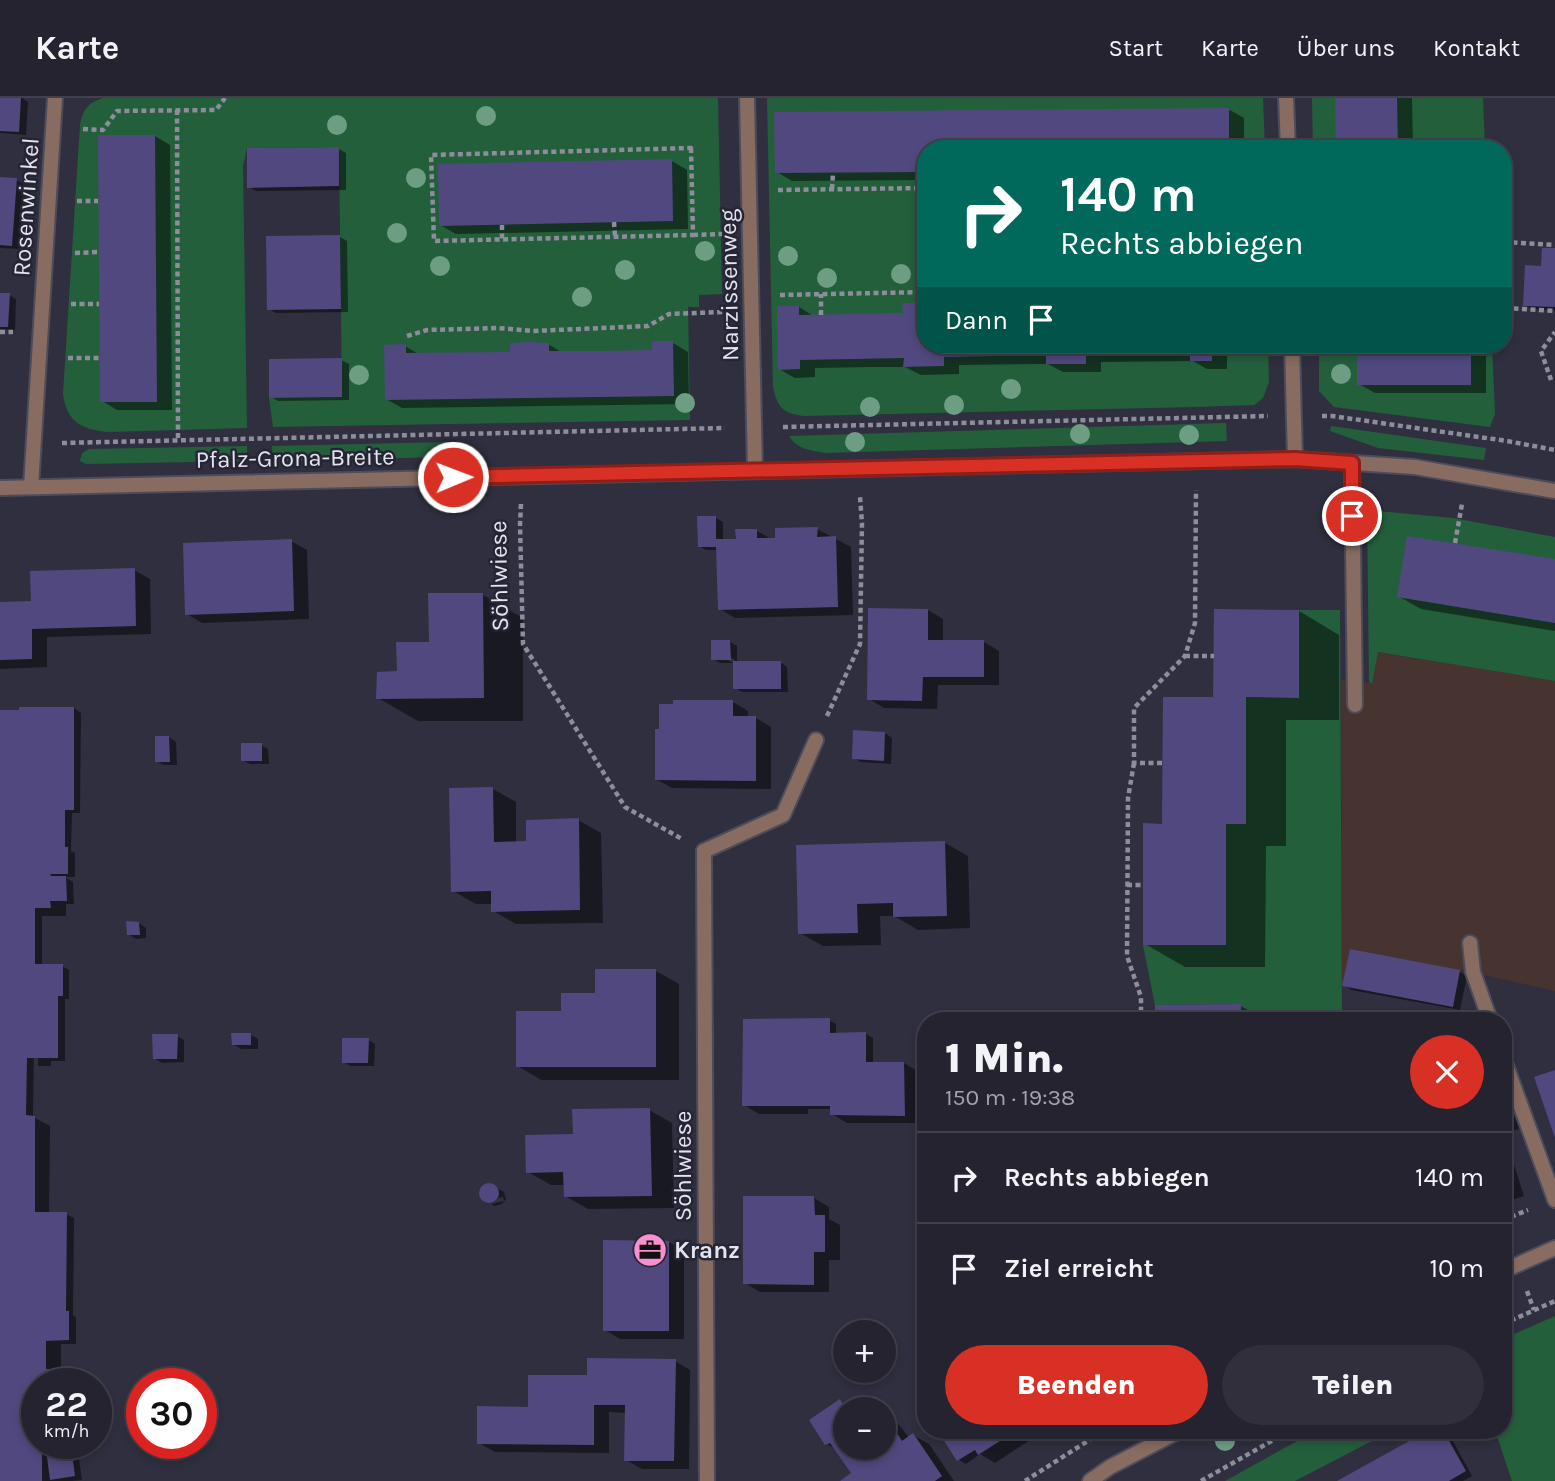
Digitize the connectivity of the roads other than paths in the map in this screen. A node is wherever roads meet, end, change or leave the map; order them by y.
1 (55, 98) edge
2 (747, 98) edge
3 (1286, 98) edge
4 (1288, 140) edge
5 (1292, 354) edge
6 (1295, 459) junction
7 (1352, 463) junction
8 (755, 471) junction
9 (31, 487) junction
10 (0, 488) edge
11 (1555, 491) edge
12 (1354, 705) dead end
13 (816, 740) road end
14 (1470, 943) dead end
15 (1487, 1012) edge
16 (1512, 1082) edge
17 (1555, 1200) edge
18 (1555, 1248) edge
19 (1512, 1267) edge
20 (1164, 1439) edge
21 (707, 1481) edge
22 (1090, 1481) edge

1 - 9 street, Rosenwinkel
2 - 8 street, Narzissenweg
3 - 4 street
5 - 6 street
6 - 7 street, Pfalz-Grona-Breite
6 - 8 street, Pfalz-Grona-Breite
7 - 11 street, Pfalz-Grona-Breite
7 - 12 street
8 - 9 street, Pfalz-Grona-Breite
9 - 10 street, Pfalz-Grona-Breite
13 - 21 street, Söhlwiese
14 - 15 street
16 - 17 street
18 - 19 street
20 - 22 street

